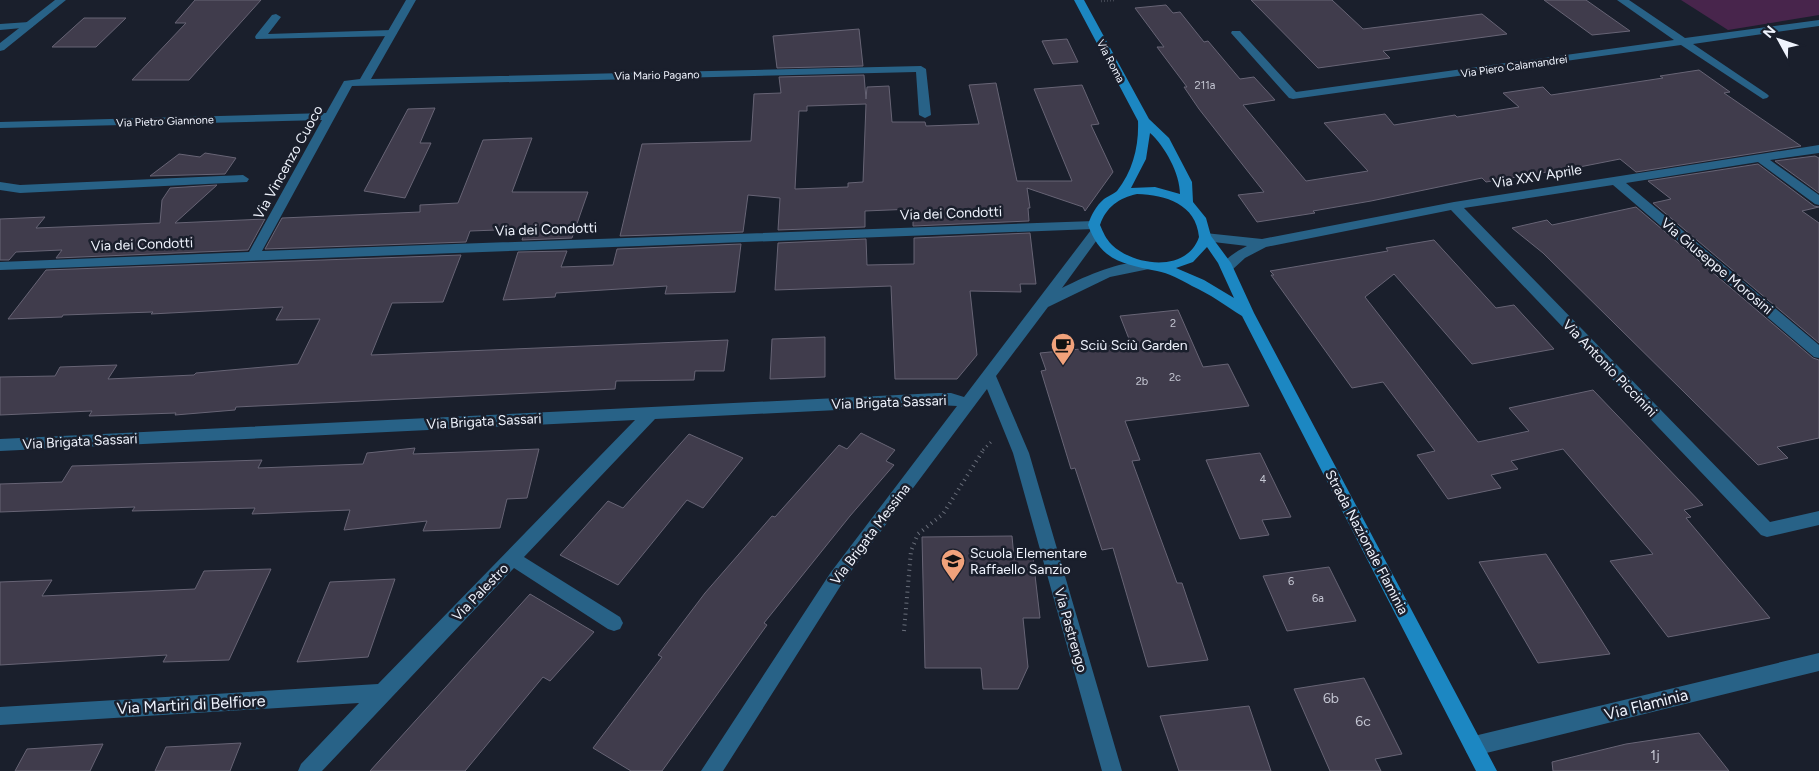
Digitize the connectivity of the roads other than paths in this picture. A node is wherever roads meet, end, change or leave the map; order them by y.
1 (61, 0) edge
2 (411, 0) edge
3 (1079, 0) edge
4 (1622, 0) edge
5 (276, 17) dead end
6 (1819, 23) edge
7 (29, 25) junction
8 (0, 26) edge
9 (392, 33) junction
10 (1236, 33) dead end
11 (1683, 42) junction
12 (0, 48) edge
13 (364, 82) junction
14 (348, 83) joint
15 (1763, 96) dead end
16 (925, 115) dead end
17 (330, 116) junction
18 (1144, 121) junction
19 (0, 125) edge
20 (1819, 149) edge
21 (1761, 159) junction
22 (243, 179) dead end
23 (1615, 180) junction
24 (0, 186) edge
25 (1122, 193) junction
26 (1819, 201) edge
27 (1187, 203) junction
28 (1454, 206) junction
29 (1095, 229) junction
30 (1205, 237) junction
31 (1262, 243) junction
32 (253, 256) junction
33 (0, 266) edge
34 (1144, 266) junction
35 (1160, 267) junction
36 (1227, 267) junction
37 (1042, 306) junction
38 (1247, 313) junction
39 (1819, 352) edge
40 (989, 376) junction
41 (968, 404) junction
42 (652, 412) junction
43 (0, 445) edge
44 (1819, 518) edge
45 (512, 558) junction
46 (614, 623) dead end
47 (1819, 662) edge
48 (382, 693) junction
49 (0, 716) edge
50 (1474, 746) junction
51 (308, 771) edge
52 (711, 771) edge
53 (1112, 771) edge
54 (1487, 771) edge

1 - 7 street
2 - 9 street
3 - 18 main road, Via Roma
4 - 11 street
5 - 9 street
6 - 11 street, Via Piero Calamandrei
7 - 8 street
7 - 12 street
9 - 13 street
10 - 11 street, Via Piero Calamandrei
11 - 15 street
13 - 14 street, Via Mario Pagano
13 - 16 street, Via Mario Pagano
14 - 17 street, Via Vincenzo Cuoco
17 - 19 street, Via Pietro Giannone
17 - 32 street, Via Vincenzo Cuoco
18 - 25 main road, Via Roma
18 - 27 main road, Via Roma
20 - 21 street, Via XXV Aprile
21 - 23 street, Via XXV Aprile
21 - 26 street
22 - 24 street
23 - 28 street, Via XXV Aprile
23 - 39 street, Via Giuseppe Morosini
25 - 27 main road, Strada Nazionale Flaminia
25 - 29 main road, Strada Nazionale Flaminia
27 - 30 main road, Strada Nazionale Flaminia
28 - 31 street, Via XXV Aprile
28 - 44 street, Via Antonio Piccinini
29 - 32 street, Via dei Condotti
29 - 34 main road
29 - 37 street, Via Brigata Messina
30 - 31 street, Via XXV Aprile
30 - 35 main road
30 - 36 main road, Strada Nazionale Flaminia
31 - 36 street, Via XXV Aprile
32 - 33 street, Via dei Condotti
34 - 35 main road
34 - 37 street, Via Brigata Messina
35 - 38 main road
36 - 38 main road, Strada Nazionale Flaminia
37 - 40 street, Via Brigata Messina
38 - 50 main road, Strada Nazionale Flaminia
40 - 41 street, Via Brigata Messina
40 - 53 street, Via Pastrengo
41 - 42 street, Via Brigata Sassari
41 - 52 street, Via Brigata Messina
42 - 43 street, Via Brigata Sassari
42 - 45 street, Via Palestro
45 - 46 street
45 - 48 street, Via Palestro
47 - 50 street, Via Flaminia
48 - 49 street, Via Martiri di Belfiore
48 - 51 street, Via Palestro
50 - 54 main road, Strada Nazionale Flaminia

